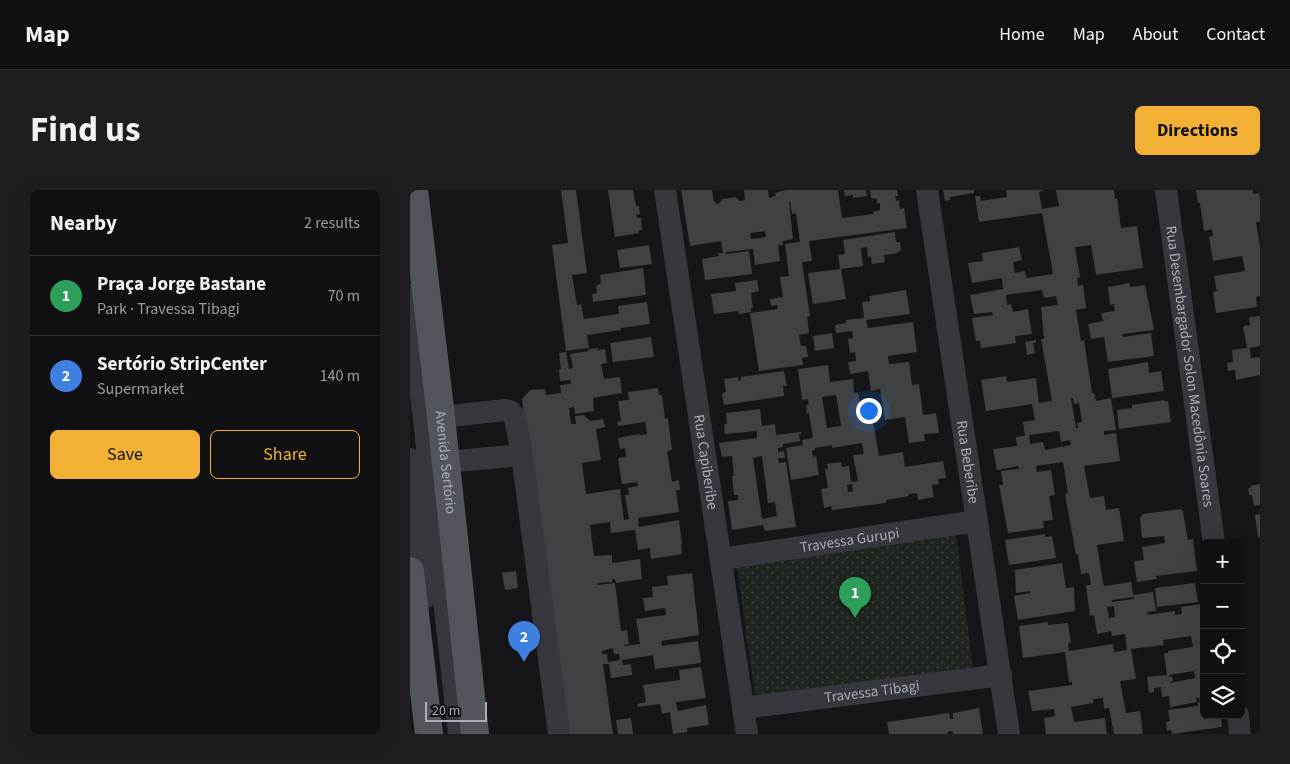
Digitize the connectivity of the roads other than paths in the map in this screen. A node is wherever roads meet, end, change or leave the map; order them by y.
1 (665, 190) edge
2 (927, 190) edge
3 (1166, 190) edge
4 (419, 197) edge
5 (410, 295) edge
6 (441, 417) junction
7 (522, 455) junction
8 (410, 459) edge
9 (446, 462) junction
10 (977, 521) junction
11 (1213, 539) edge
12 (721, 559) junction
13 (410, 570) edge
14 (1001, 675) junction
15 (743, 708) junction
16 (1238, 719) edge
17 (429, 734) edge
18 (442, 734) edge
19 (459, 734) edge
20 (475, 734) edge
21 (559, 734) edge
22 (747, 734) edge
23 (1009, 734) edge
24 (1240, 734) edge

1 - 12 street, Rua Capiberibe
2 - 10 street, Rua Beberibe
3 - 11 street, Rua Desembargador Solon Macedônia Soares
4 - 6 main road, Avenida Sertório
5 - 19 street
6 - 7 street
6 - 9 main road, Avenida Sertório
7 - 9 street
7 - 21 street
8 - 18 street
9 - 20 main road, Avenida Sertório
10 - 12 street, Travessa Gurupi
10 - 14 street, Rua Beberibe
12 - 15 street, Rua Capiberibe
13 - 17 main road
14 - 15 street, Travessa Tibagi
14 - 23 street, Rua Beberibe
15 - 22 street, Rua Capiberibe
16 - 24 street

